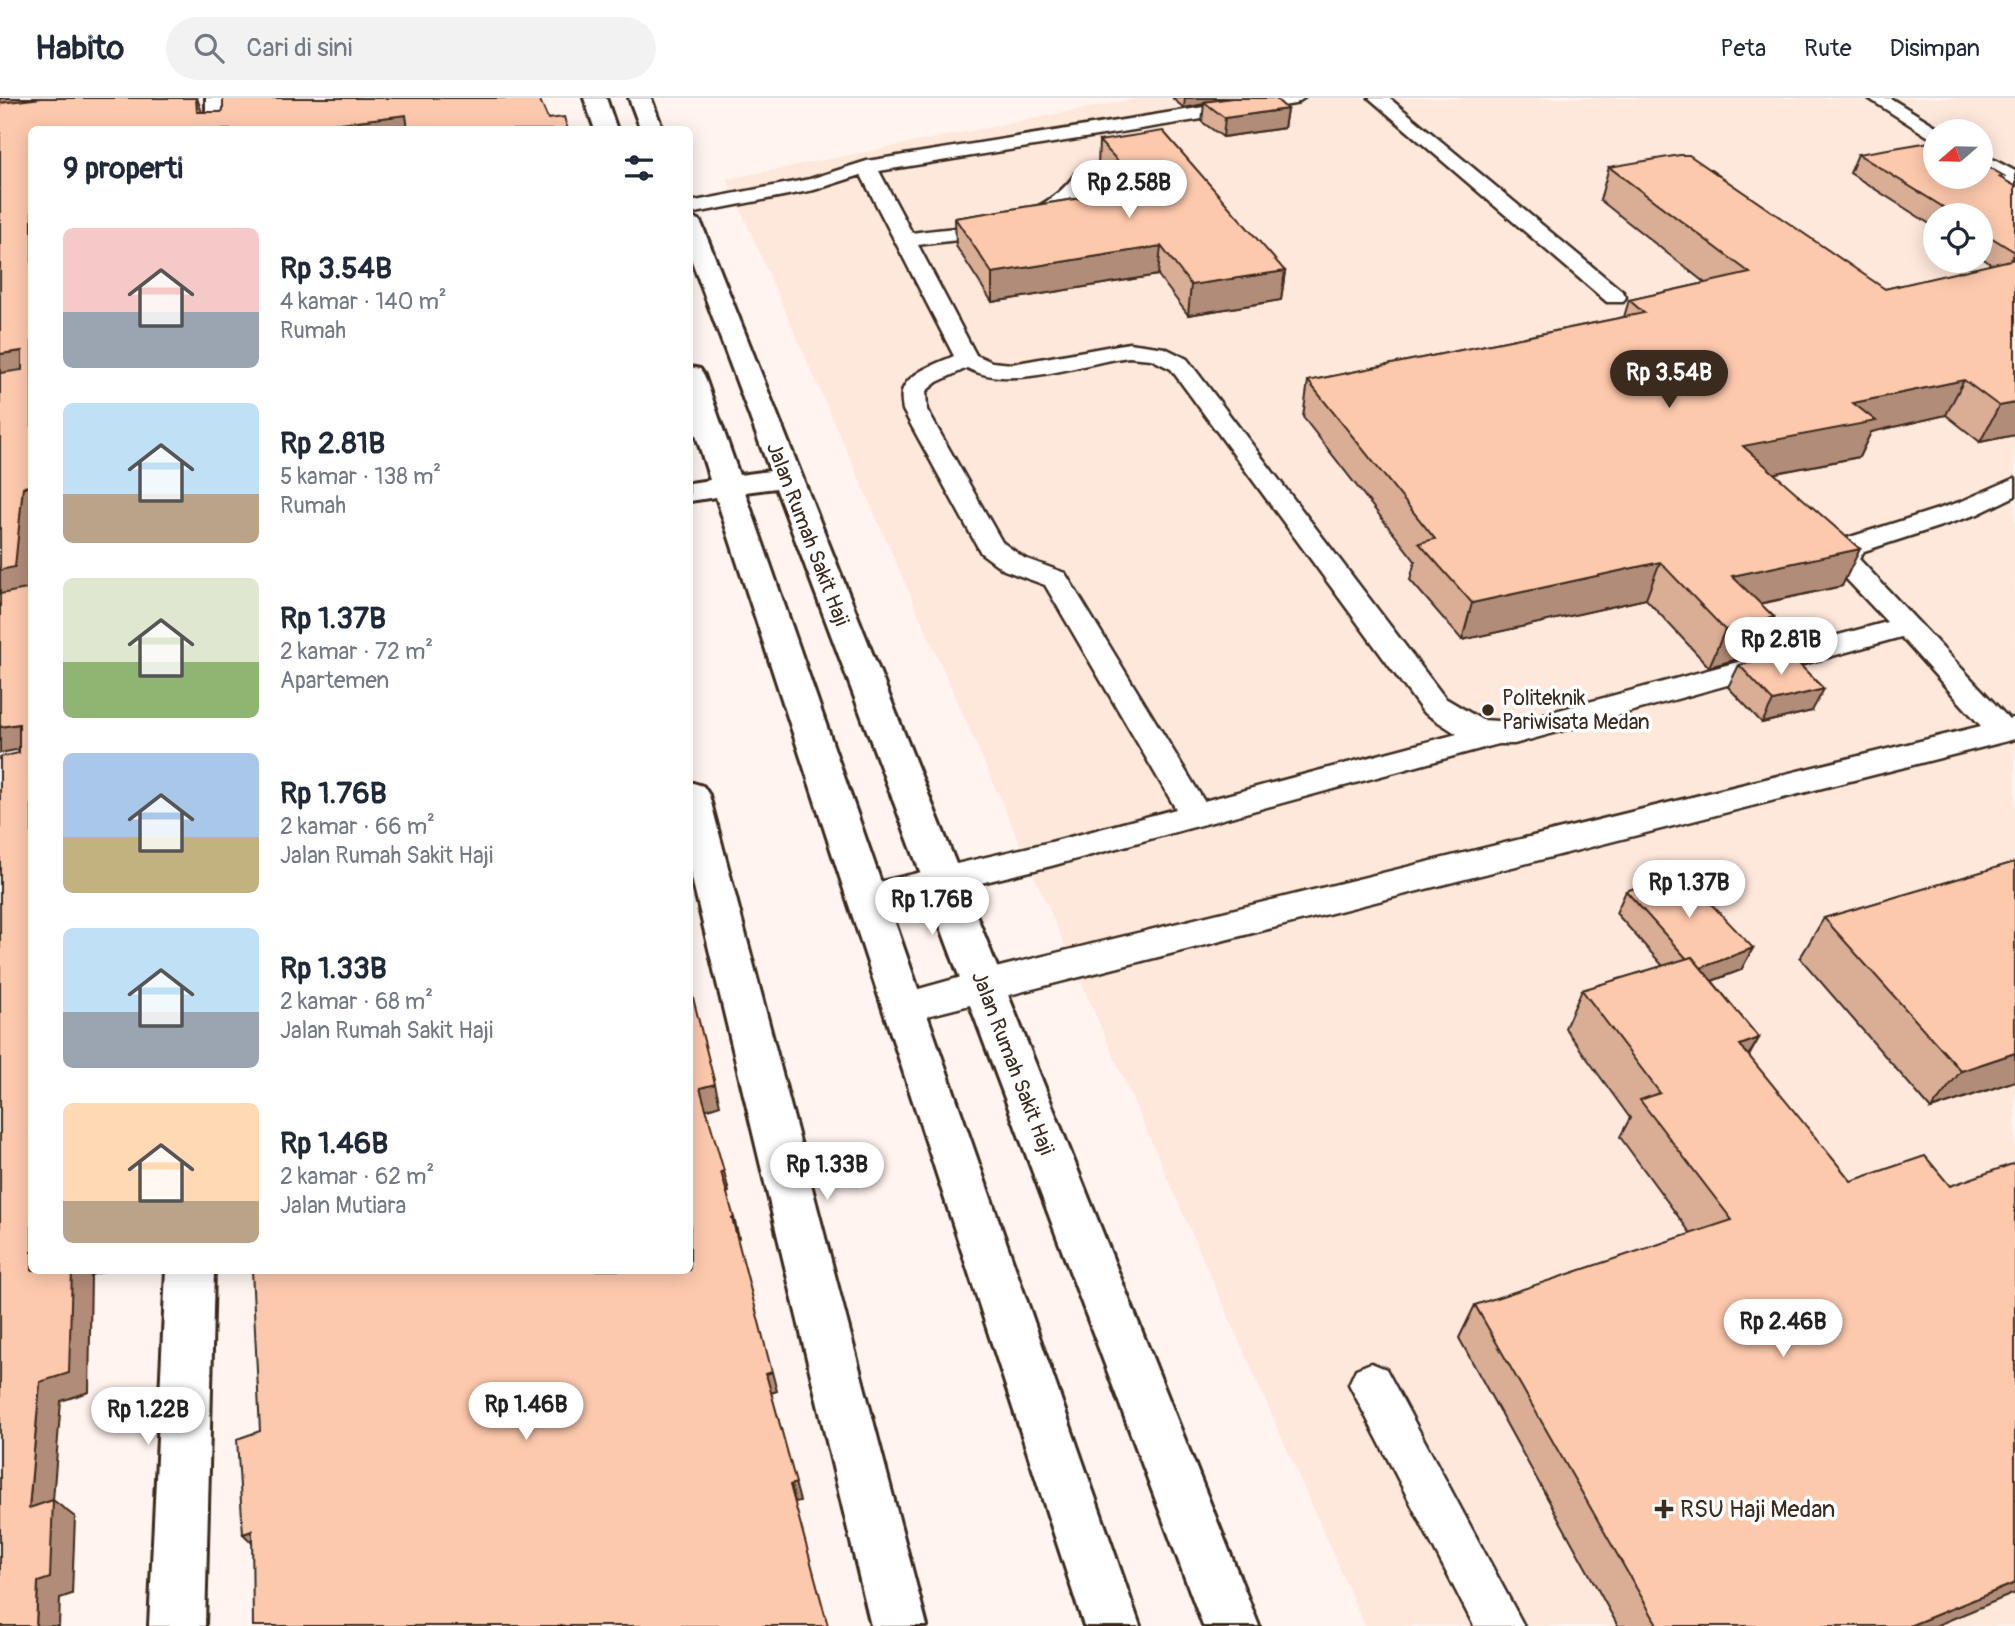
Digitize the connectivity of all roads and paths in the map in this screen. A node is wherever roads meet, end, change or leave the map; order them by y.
1 (218, 98) edge
2 (596, 98) edge
3 (640, 98) edge
4 (1295, 98) edge
5 (1378, 98) edge
6 (1877, 98) edge
7 (1923, 125) edge
8 (216, 126) edge
9 (605, 126) edge
10 (650, 126) edge
11 (1993, 166) edge
12 (867, 167) junction
13 (1083, 177) dead end
14 (2015, 180) edge
15 (693, 207) edge
16 (693, 241) edge
17 (904, 242) junction
18 (700, 278) edge
19 (1615, 297) dead end
20 (967, 359) junction
21 (693, 394) edge
22 (786, 477) junction
23 (2015, 486) edge
24 (708, 489) edge
25 (1907, 626) junction
26 (2009, 730) edge
27 (1492, 735) junction
28 (693, 806) edge
29 (1195, 814) junction
30 (943, 881) junction
31 (866, 898) junction
32 (983, 985) junction
33 (903, 1007) junction
34 (190, 1274) edge
35 (1371, 1384) dead end
36 (177, 1626) edge
37 (899, 1626) edge
38 (1112, 1626) edge
39 (1231, 1626) edge
40 (1500, 1626) edge

1 - 8 street
2 - 9 street
3 - 10 street
4 - 12 lane
5 - 19 lane
6 - 7 lane
11 - 14 lane
12 - 15 lane
12 - 17 lane
13 - 17 lane
16 - 18 street, Jalan Rumah Sakit Haji
17 - 20 lane
18 - 22 street, Jalan Rumah Sakit Haji
20 - 27 lane
20 - 29 lane
21 - 24 street
22 - 24 street
22 - 30 street, Jalan Rumah Sakit Haji
23 - 25 lane
24 - 31 street
25 - 26 lane
25 - 27 lane
26 - 32 lane
27 - 29 lane
28 - 37 street
29 - 30 lane
30 - 31 lane
30 - 32 street, Jalan Rumah Sakit Haji
31 - 33 street
32 - 33 lane
32 - 39 street, Jalan Rumah Sakit Haji
33 - 38 street
34 - 36 street
35 - 40 lane

